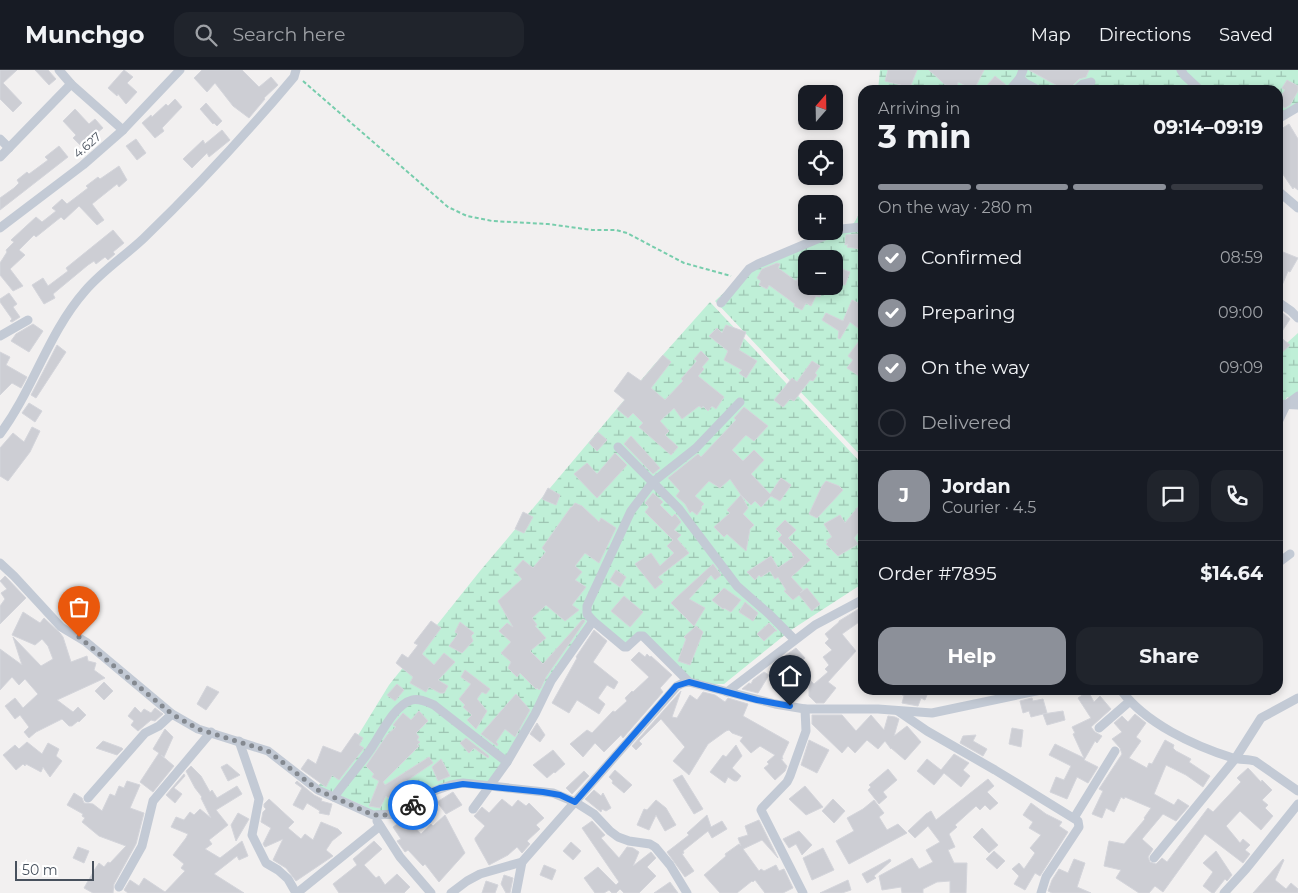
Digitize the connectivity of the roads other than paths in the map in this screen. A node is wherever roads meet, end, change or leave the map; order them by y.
1 (60, 70) edge
2 (180, 70) edge
3 (296, 72) edge
4 (1184, 72) edge
5 (1021, 74) edge
6 (1091, 82) dead end
7 (72, 84) junction
8 (1013, 85) edge
9 (1028, 85) edge
10 (1082, 85) edge
11 (1196, 85) edge
12 (1298, 107) edge
13 (1283, 116) edge
14 (123, 130) junction
15 (0, 139) edge
16 (9, 148) junction
17 (0, 157) edge
18 (1283, 195) edge
19 (1298, 208) edge
20 (858, 227) edge
21 (0, 228) edge
22 (721, 303) dead end
23 (1283, 305) edge
24 (1298, 318) edge
25 (28, 320) dead end
26 (0, 336) edge
27 (1298, 396) edge
28 (740, 402) dead end
29 (1283, 404) edge
30 (1283, 404) edge
31 (1298, 405) edge
32 (0, 434) edge
33 (618, 447) dead end
34 (653, 482) junction
35 (1290, 554) dead end
36 (1283, 559) edge
37 (0, 565) edge
38 (858, 602) edge
39 (593, 621) junction
40 (794, 639) junction
41 (689, 682) junction
42 (727, 692) junction
43 (1017, 695) edge
44 (1125, 695) edge
45 (1298, 698) edge
46 (1130, 701) junction
47 (805, 709) junction
48 (898, 711) junction
49 (172, 714) junction
50 (1099, 728) dead end
51 (211, 732) junction
52 (239, 741) junction
53 (1114, 751) dead end
54 (1235, 759) junction
55 (507, 762) junction
56 (491, 786) junction
57 (1298, 791) edge
58 (334, 797) junction
59 (88, 798) dead end
60 (575, 802) junction
61 (1298, 804) edge
62 (473, 809) dead end
63 (373, 815) junction
64 (1074, 818) junction
65 (380, 826) junction
66 (1154, 858) dead end
67 (522, 862) junction
68 (119, 887) dead end
69 (297, 893) edge
70 (431, 893) edge
71 (451, 893) edge
72 (516, 893) edge
73 (687, 893) edge
74 (803, 893) edge
75 (1041, 893) edge
76 (1224, 893) edge

1 - 7 street
2 - 14 street, 4.627
3 - 32 street
4 - 11 street
5 - 8 street
5 - 9 street
6 - 10 street
7 - 14 street
7 - 16 street
12 - 13 street
14 - 21 street, 4.627
15 - 16 street
16 - 17 street
18 - 19 street
20 - 22 street
23 - 24 street
25 - 26 street
27 - 29 street
28 - 34 street
30 - 31 street
33 - 34 street
34 - 39 street
34 - 40 street
35 - 36 street
37 - 49 street
38 - 40 street
39 - 41 street
39 - 55 street
40 - 42 street
41 - 42 street
41 - 60 street
42 - 47 street
43 - 48 street
44 - 46 street
45 - 54 street
46 - 50 street
46 - 54 street
47 - 48 street
47 - 74 street
48 - 64 street
49 - 51 street
49 - 59 street
51 - 52 street
51 - 68 street
52 - 58 street
52 - 69 street
53 - 64 street
54 - 57 street
54 - 66 street
55 - 56 street
55 - 58 street
56 - 60 street
56 - 62 street
56 - 63 street
58 - 63 street
60 - 67 street
60 - 73 street
61 - 76 street
63 - 65 street
64 - 75 street
65 - 69 street
65 - 70 street
67 - 71 street
67 - 72 street

